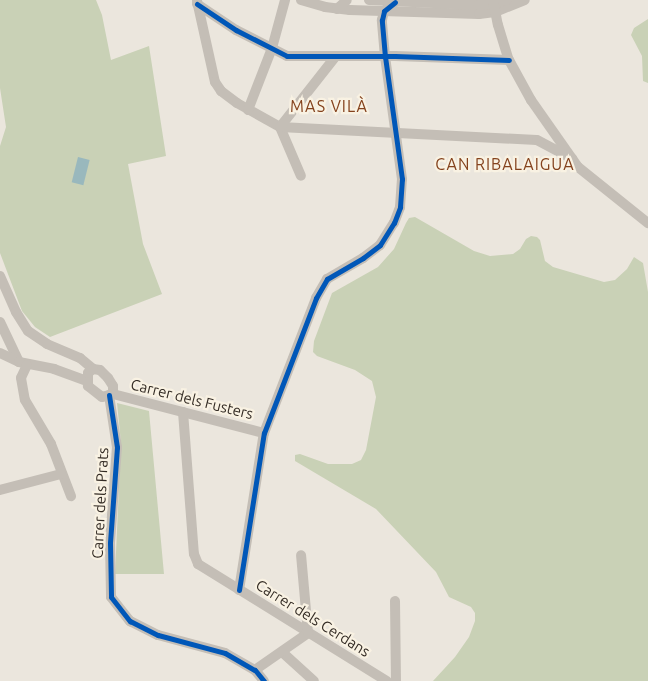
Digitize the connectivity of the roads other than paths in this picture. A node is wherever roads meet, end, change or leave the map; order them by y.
1 (285, 0) edge
2 (301, 0) edge
3 (347, 0) edge
4 (369, 0) edge
5 (506, 0) edge
6 (525, 0) edge
7 (197, 2) edge
8 (395, 2) junction
9 (494, 6) edge
10 (337, 9) junction
11 (384, 11) junction
12 (272, 48) junction
13 (335, 57) junction
14 (384, 57) junction
15 (509, 60) junction
16 (248, 110) junction
17 (549, 126) junction
18 (280, 128) junction
19 (394, 131) junction
20 (537, 140) junction
21 (572, 159) junction
22 (301, 176) dead end
23 (643, 214) edge
24 (648, 223) edge
25 (0, 276) edge
26 (0, 322) edge
27 (0, 353) edge
28 (23, 363) junction
29 (93, 368) junction
30 (86, 381) junction
31 (111, 395) junction
32 (183, 412) junction
33 (264, 433) junction
34 (61, 474) junction
35 (0, 490) edge
36 (71, 496) dead end
37 (301, 555) dead end
38 (239, 590) junction
39 (395, 601) dead end
40 (308, 633) junction
41 (282, 652) junction
42 (255, 670) junction
43 (264, 681) edge
44 (314, 681) edge
45 (387, 681) edge
46 (396, 681) edge

1 - 12 street
2 - 10 street
3 - 10 street
4 - 8 street
5 - 9 street
6 - 9 street
7 - 12 street
7 - 16 street
8 - 9 street
8 - 11 street
9 - 11 street
9 - 15 street
10 - 11 street
11 - 14 street
12 - 13 street
12 - 16 street
13 - 14 street
13 - 18 street
14 - 15 street
14 - 19 street
15 - 17 street
16 - 18 street
17 - 20 street
17 - 21 street
18 - 19 street
18 - 22 street
19 - 20 street
19 - 33 street
20 - 21 street
21 - 23 street
23 - 24 street
25 - 29 street
26 - 28 street
27 - 28 street
28 - 30 street
28 - 34 street
29 - 30 street
29 - 31 street
30 - 31 street
31 - 32 street, Carrer dels Fusters
31 - 42 street, Carrer dels Prats
32 - 33 street, Carrer dels Fusters
32 - 38 street, Carrer dels Cerdans
33 - 38 street
34 - 35 street
34 - 36 street
37 - 40 street
38 - 40 street, Carrer dels Cerdans
39 - 46 street
40 - 41 street
40 - 45 street, Carrer dels Cerdans
41 - 42 street
41 - 44 street
42 - 43 street

